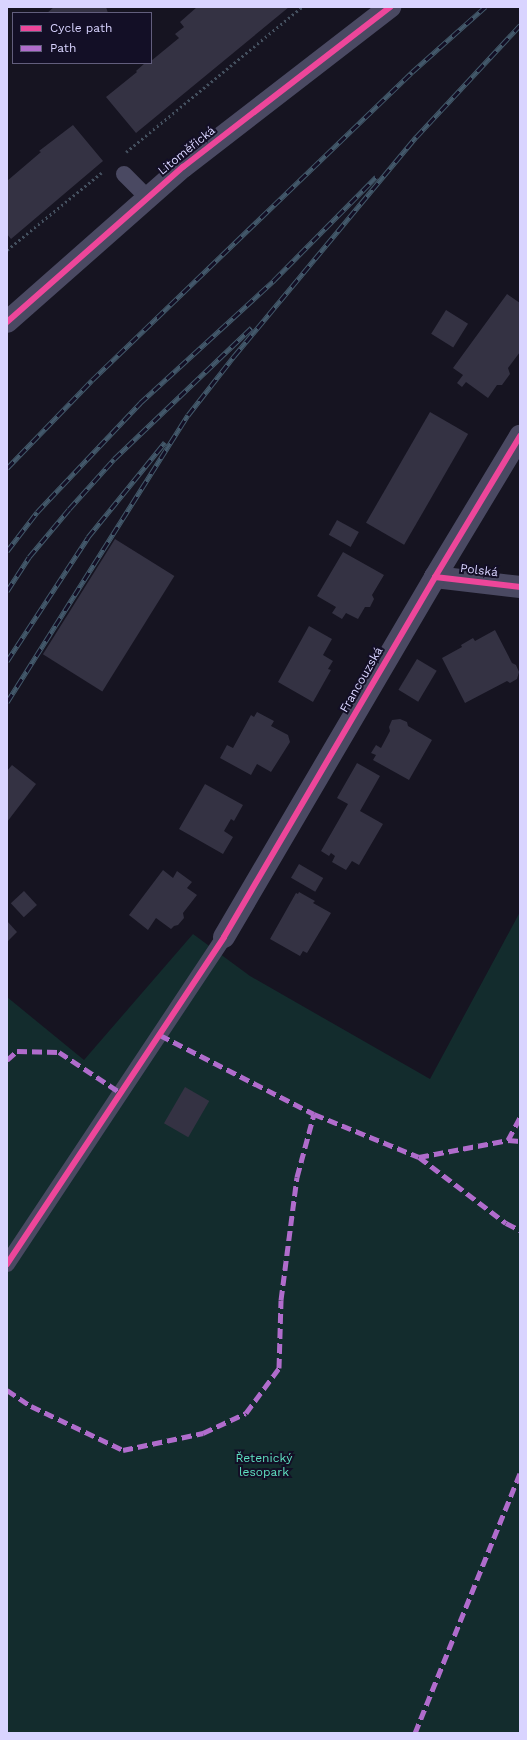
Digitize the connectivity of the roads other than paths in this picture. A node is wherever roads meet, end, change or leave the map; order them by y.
1 (390, 7) edge
2 (124, 174) dead end
3 (148, 198) junction
4 (7, 322) edge
5 (520, 436) edge
6 (435, 577) junction
7 (520, 587) edge
8 (224, 937) joint
9 (7, 1264) edge

1 - 3 street, Litoměřická
2 - 3 lane
3 - 4 street, Litoměřická
5 - 6 street, Francouzská
6 - 7 street, Polská
6 - 8 street, Francouzská
8 - 9 lane

